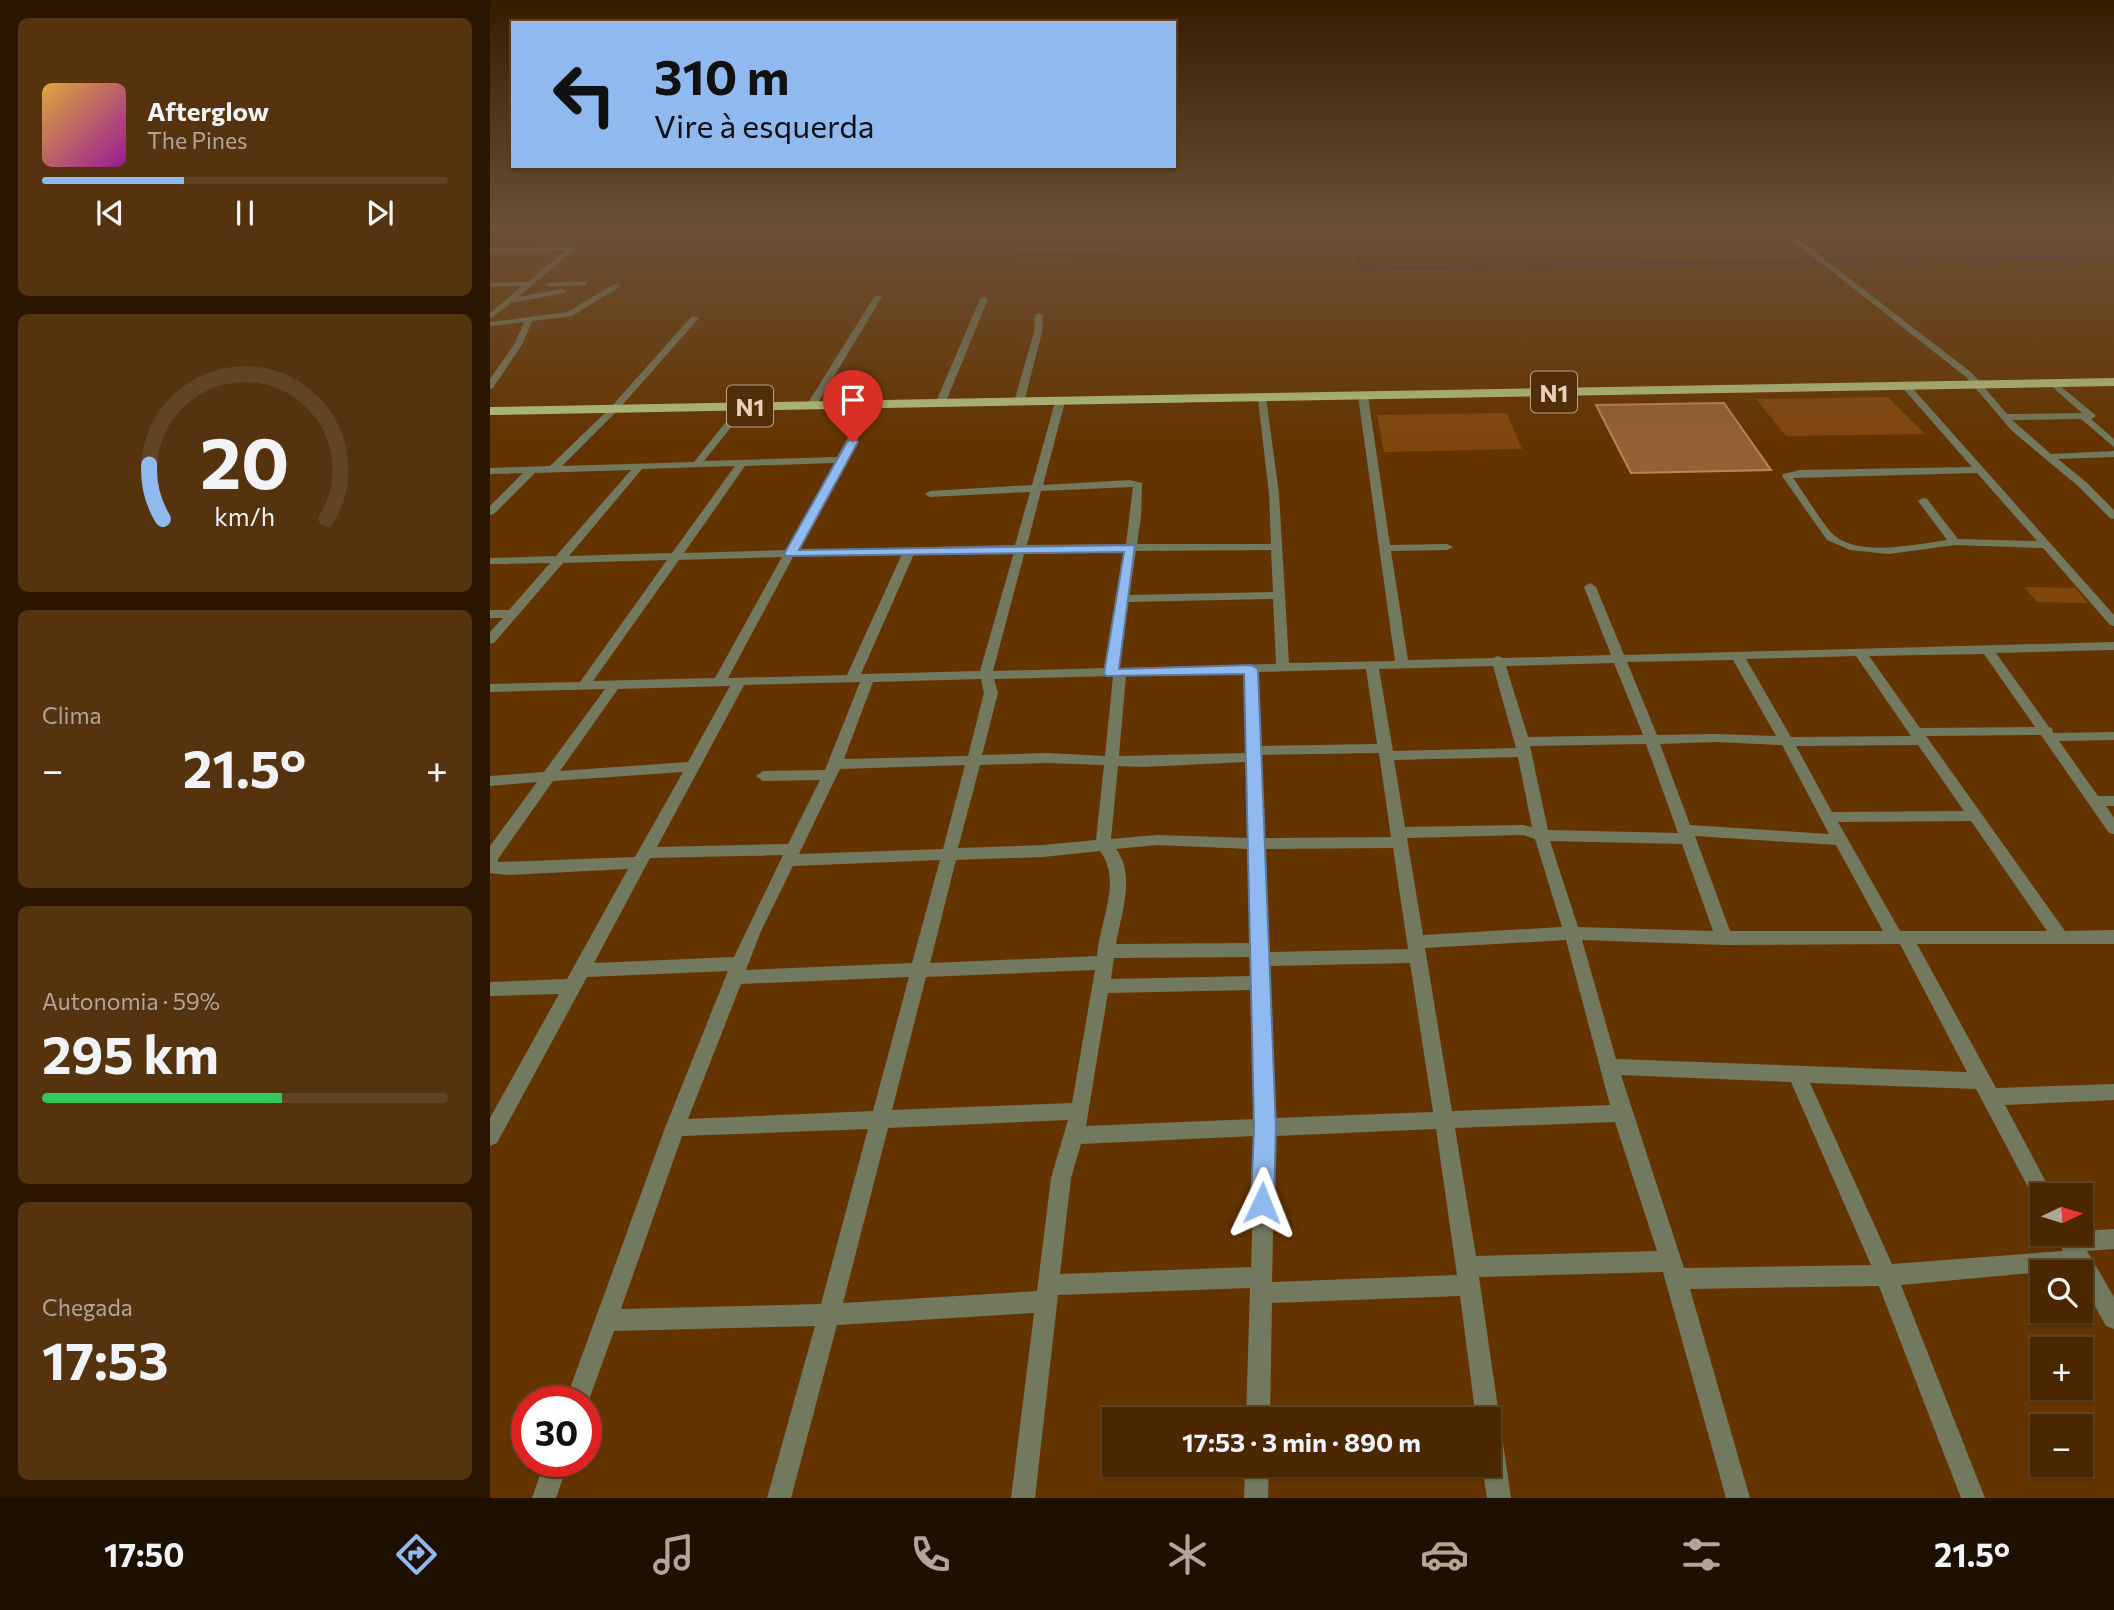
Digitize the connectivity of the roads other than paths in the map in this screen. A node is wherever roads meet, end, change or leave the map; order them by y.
1 (512, 299) edge
2 (521, 299) edge
3 (597, 299) edge
4 (877, 299) edge
5 (984, 299) dead end
6 (1870, 299) edge
7 (510, 301) junction
8 (1039, 315) dead end
9 (490, 317) edge
10 (695, 318) dead end
11 (529, 319) junction
12 (490, 324) edge
13 (1976, 383) junction
14 (2053, 383) junction
15 (2112, 383) edge
16 (1904, 384) junction
17 (490, 386) edge
18 (1363, 396) junction
19 (1263, 398) junction
20 (1020, 402) junction
21 (1060, 402) junction
22 (940, 404) junction
23 (871, 405) junction
24 (743, 406) junction
25 (811, 406) junction
26 (614, 409) junction
27 (490, 411) edge
28 (2004, 416) junction
29 (2084, 417) junction
30 (2114, 444) edge
31 (2114, 454) edge
32 (2049, 457) junction
33 (844, 460) junction
34 (743, 462) junction
35 (697, 464) junction
36 (638, 468) junction
37 (532, 470) junction
38 (552, 470) junction
39 (1979, 470) junction
40 (490, 471) edge
41 (1037, 488) junction
42 (930, 494) dead end
43 (2114, 497) edge
44 (2098, 498) junction
45 (1923, 501) dead end
46 (490, 512) edge
47 (2114, 516) edge
48 (1955, 541) junction
49 (2045, 545) junction
50 (1277, 547) junction
51 (1447, 547) dead end
52 (1022, 548) junction
53 (1130, 548) junction
54 (1386, 548) junction
55 (910, 550) junction
56 (791, 554) junction
57 (674, 556) junction
58 (559, 559) junction
59 (490, 561) edge
60 (1590, 587) dead end
61 (1279, 595) junction
62 (1123, 599) junction
63 (490, 614) edge
64 (512, 614) junction
65 (2114, 621) edge
66 (490, 640) edge
67 (2108, 646) edge
68 (1988, 651) junction
69 (1860, 653) junction
70 (1737, 655) junction
71 (1620, 657) junction
72 (2114, 659) edge
73 (1498, 660) junction
74 (1402, 663) junction
75 (1372, 665) junction
76 (1283, 668) junction
77 (1251, 669) junction
78 (985, 673) junction
79 (1116, 673) junction
80 (860, 679) junction
81 (719, 681) junction
82 (739, 682) junction
83 (615, 684) junction
84 (584, 685) junction
85 (490, 688) edge
86 (2049, 734) junction
87 (1920, 736) junction
88 (2114, 736) edge
89 (1652, 740) junction
90 (1787, 740) junction
91 (1523, 747) junction
92 (1386, 752) junction
93 (1254, 754) junction
94 (1110, 759) junction
95 (973, 760) junction
96 (693, 766) junction
97 (832, 769) junction
98 (763, 776) dead end
99 (550, 778) junction
100 (490, 781) edge
101 (2095, 801) junction
102 (2114, 802) edge
103 (1976, 816) junction
104 (1827, 817) junction
105 (2114, 829) edge
106 (1685, 834) junction
107 (1541, 835) junction
108 (1399, 837) junction
109 (1839, 840) junction
110 (1103, 844) junction
111 (1258, 844) junction
112 (792, 855) junction
113 (950, 855) junction
114 (641, 858) junction
115 (1572, 933) junction
116 (2060, 936) junction
117 (2114, 937) edge
118 (1724, 938) junction
119 (1900, 938) junction
120 (1418, 949) junction
121 (1259, 955) junction
122 (1105, 957) junction
123 (738, 970) junction
124 (920, 971) junction
125 (577, 978) junction
126 (1261, 983) junction
127 (1100, 986) junction
128 (490, 989) edge
129 (1610, 1067) junction
130 (1796, 1073) junction
131 (1987, 1089) junction
132 (2114, 1093) edge
133 (1080, 1111) junction
134 (1622, 1113) junction
135 (882, 1119) junction
136 (1443, 1119) junction
137 (676, 1128) junction
138 (1265, 1128) junction
139 (1073, 1135) junction
140 (490, 1137) edge
141 (2037, 1183) edge
142 (2114, 1239) edge
143 (2093, 1242) edge
144 (2066, 1246) edge
145 (2073, 1246) edge
146 (1673, 1270) junction
147 (1886, 1275) junction
148 (1468, 1276) junction
149 (1260, 1285) junction
150 (1047, 1293) junction
151 (829, 1315) junction
152 (2114, 1318) edge
153 (606, 1320) junction
154 (583, 1386) edge
155 (1258, 1407) edge
156 (1486, 1407) edge
157 (551, 1477) edge
158 (1257, 1477) edge
159 (1496, 1477) edge
160 (544, 1498) edge
161 (779, 1498) edge
162 (1023, 1498) edge
163 (1256, 1498) edge
164 (1499, 1498) edge
165 (1738, 1498) edge
166 (1973, 1498) edge

1 - 7 street
2 - 7 street
3 - 11 street
4 - 25 street
5 - 22 street
6 - 13 street
7 - 9 street
8 - 20 street
10 - 26 street
11 - 12 street
11 - 17 street
13 - 14 highway, N1
13 - 16 highway, N1
13 - 28 street
14 - 15 highway, N1
14 - 29 street
16 - 18 highway, N1
16 - 39 street
18 - 19 highway, N1
18 - 54 street
19 - 21 highway, N1
19 - 50 street
20 - 21 highway, N1
20 - 22 highway, N1
21 - 41 street
22 - 23 highway, N1
23 - 25 highway, N1
23 - 33 street
24 - 25 highway, N1
24 - 26 highway, N1
24 - 35 street
26 - 27 highway, N1
26 - 38 street
28 - 29 street
28 - 32 street
29 - 30 street
31 - 32 street
32 - 44 street
33 - 34 street
33 - 56 street
34 - 35 street
34 - 57 street
35 - 36 street
36 - 38 street
36 - 58 street
37 - 38 street
37 - 40 street
37 - 46 street
39 - 48 street
39 - 49 street
41 - 42 street
41 - 52 street
41 - 53 street
43 - 44 street
44 - 47 street
45 - 48 street
48 - 49 street
49 - 65 street
50 - 53 street
50 - 61 street
51 - 54 street
52 - 53 street
52 - 55 street
52 - 78 street
53 - 62 street
54 - 74 street
55 - 56 street
55 - 80 street
56 - 57 street
56 - 81 street
57 - 58 street
57 - 84 street
58 - 59 street
58 - 64 street
60 - 71 street
61 - 62 street
61 - 76 street
62 - 79 street
63 - 64 street
64 - 66 street
67 - 68 street
67 - 72 street
68 - 69 street
68 - 86 street
69 - 70 street
69 - 87 street
70 - 71 street
70 - 90 street
71 - 73 street
71 - 89 street
73 - 74 street
73 - 91 street
74 - 75 street
75 - 76 street
75 - 92 street
76 - 77 street
77 - 79 street
77 - 93 street
78 - 79 street
78 - 80 street
78 - 95 street
79 - 94 street
80 - 82 street
80 - 97 street
81 - 82 street
81 - 83 street
82 - 96 street
83 - 84 street
83 - 99 street
84 - 85 street
86 - 87 street
86 - 88 street
86 - 101 street
87 - 90 street
87 - 103 street
89 - 90 street
89 - 91 street
89 - 106 street
90 - 104 street
91 - 92 street
91 - 107 street
92 - 93 street
92 - 108 street
93 - 94 street
93 - 111 street
94 - 95 street
94 - 110 street
95 - 97 street
95 - 113 street
96 - 99 street
96 - 114 street
97 - 98 street
97 - 112 street
99 - 100 street
99 - 114 street
101 - 102 street
101 - 105 street
103 - 104 street
103 - 116 street
104 - 109 street
106 - 107 street
106 - 109 street
106 - 118 street
107 - 108 street
107 - 115 street
108 - 111 street
108 - 120 street
109 - 119 street
110 - 111 street
110 - 113 street
110 - 122 street
111 - 121 street
112 - 113 street
112 - 114 street
112 - 123 street
113 - 124 street
114 - 125 street
115 - 118 street
115 - 120 street
115 - 129 street
116 - 117 street
116 - 119 street
118 - 119 street
119 - 131 street
120 - 121 street
120 - 136 street
121 - 122 street
121 - 126 street
122 - 124 street
122 - 127 street
123 - 124 street
123 - 125 street
123 - 137 street
124 - 135 street
125 - 128 street
125 - 140 street
126 - 127 street
126 - 138 street
127 - 133 street
129 - 130 street
129 - 134 street
130 - 131 street
130 - 147 street
131 - 132 street
131 - 141 street
133 - 135 street
133 - 139 street
134 - 136 street
134 - 146 street
135 - 137 street
135 - 151 street
136 - 138 street
136 - 148 street
137 - 153 street
138 - 139 street
138 - 149 street
139 - 150 street
142 - 143 street
144 - 147 street
145 - 152 street
146 - 147 street
146 - 148 street
146 - 165 street
147 - 166 street
148 - 149 street
148 - 156 street
149 - 150 street
149 - 155 street
150 - 151 street
150 - 162 street
151 - 153 street
151 - 161 street
153 - 154 street
157 - 160 street
158 - 163 street
159 - 164 street

